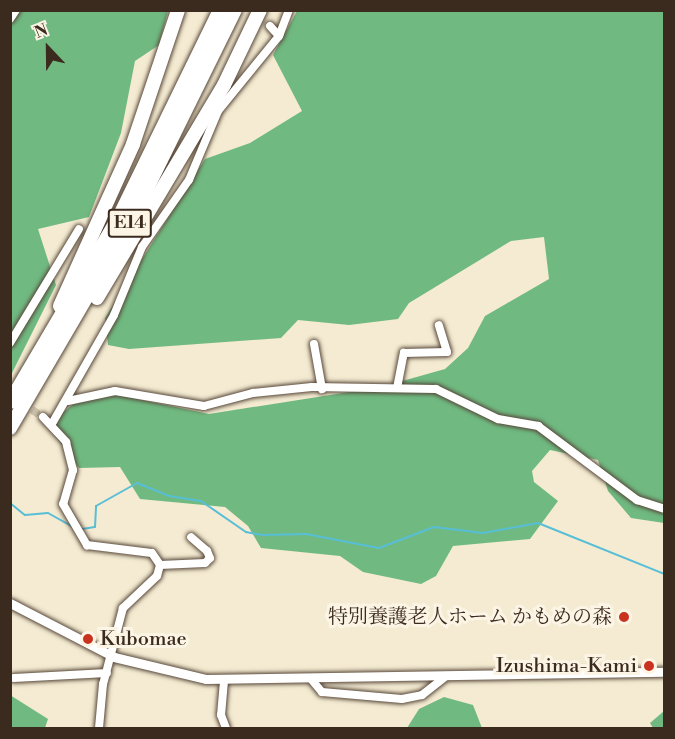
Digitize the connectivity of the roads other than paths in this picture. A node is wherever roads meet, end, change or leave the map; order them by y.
1 (16, 10) edge
2 (178, 10) edge
3 (188, 10) edge
4 (220, 10) edge
5 (235, 10) edge
6 (260, 10) edge
7 (269, 10) edge
8 (289, 10) edge
9 (10, 19) edge
10 (270, 26) dead end
11 (279, 36) junction
12 (245, 41) junction
13 (133, 144) junction
14 (79, 229) dead end
15 (439, 325) dead end
16 (10, 343) edge
17 (314, 344) dead end
18 (44, 361) junction
19 (397, 388) junction
20 (322, 389) junction
21 (68, 401) junction
22 (10, 402) edge
23 (43, 417) tunnel mouth
24 (53, 422) junction
25 (10, 428) edge
26 (664, 509) edge
27 (191, 537) dead end
28 (160, 565) junction
29 (10, 603) edge
30 (114, 657) junction
31 (664, 672) edge
32 (107, 673) junction
33 (446, 676) junction
34 (14, 678) dead end
35 (311, 679) junction
36 (224, 681) junction
37 (99, 729) edge
38 (226, 729) edge

1 - 9 street
2 - 13 highway
3 - 13 highway
4 - 18 highway, E14
5 - 18 highway, E14
6 - 12 highway
7 - 12 highway
8 - 11 street
10 - 11 street
11 - 21 street
12 - 18 highway
13 - 18 highway
14 - 16 street
15 - 19 street
17 - 20 street
18 - 22 highway, E14
18 - 25 highway, E14
19 - 20 street
19 - 26 street
20 - 21 street
21 - 24 street
23 - 24 street
24 - 28 street
27 - 28 street
28 - 30 street
29 - 30 street
30 - 32 street
30 - 36 street
31 - 33 street
32 - 34 street
32 - 37 street
33 - 35 street
33 - 35 street
35 - 36 street
36 - 38 street

